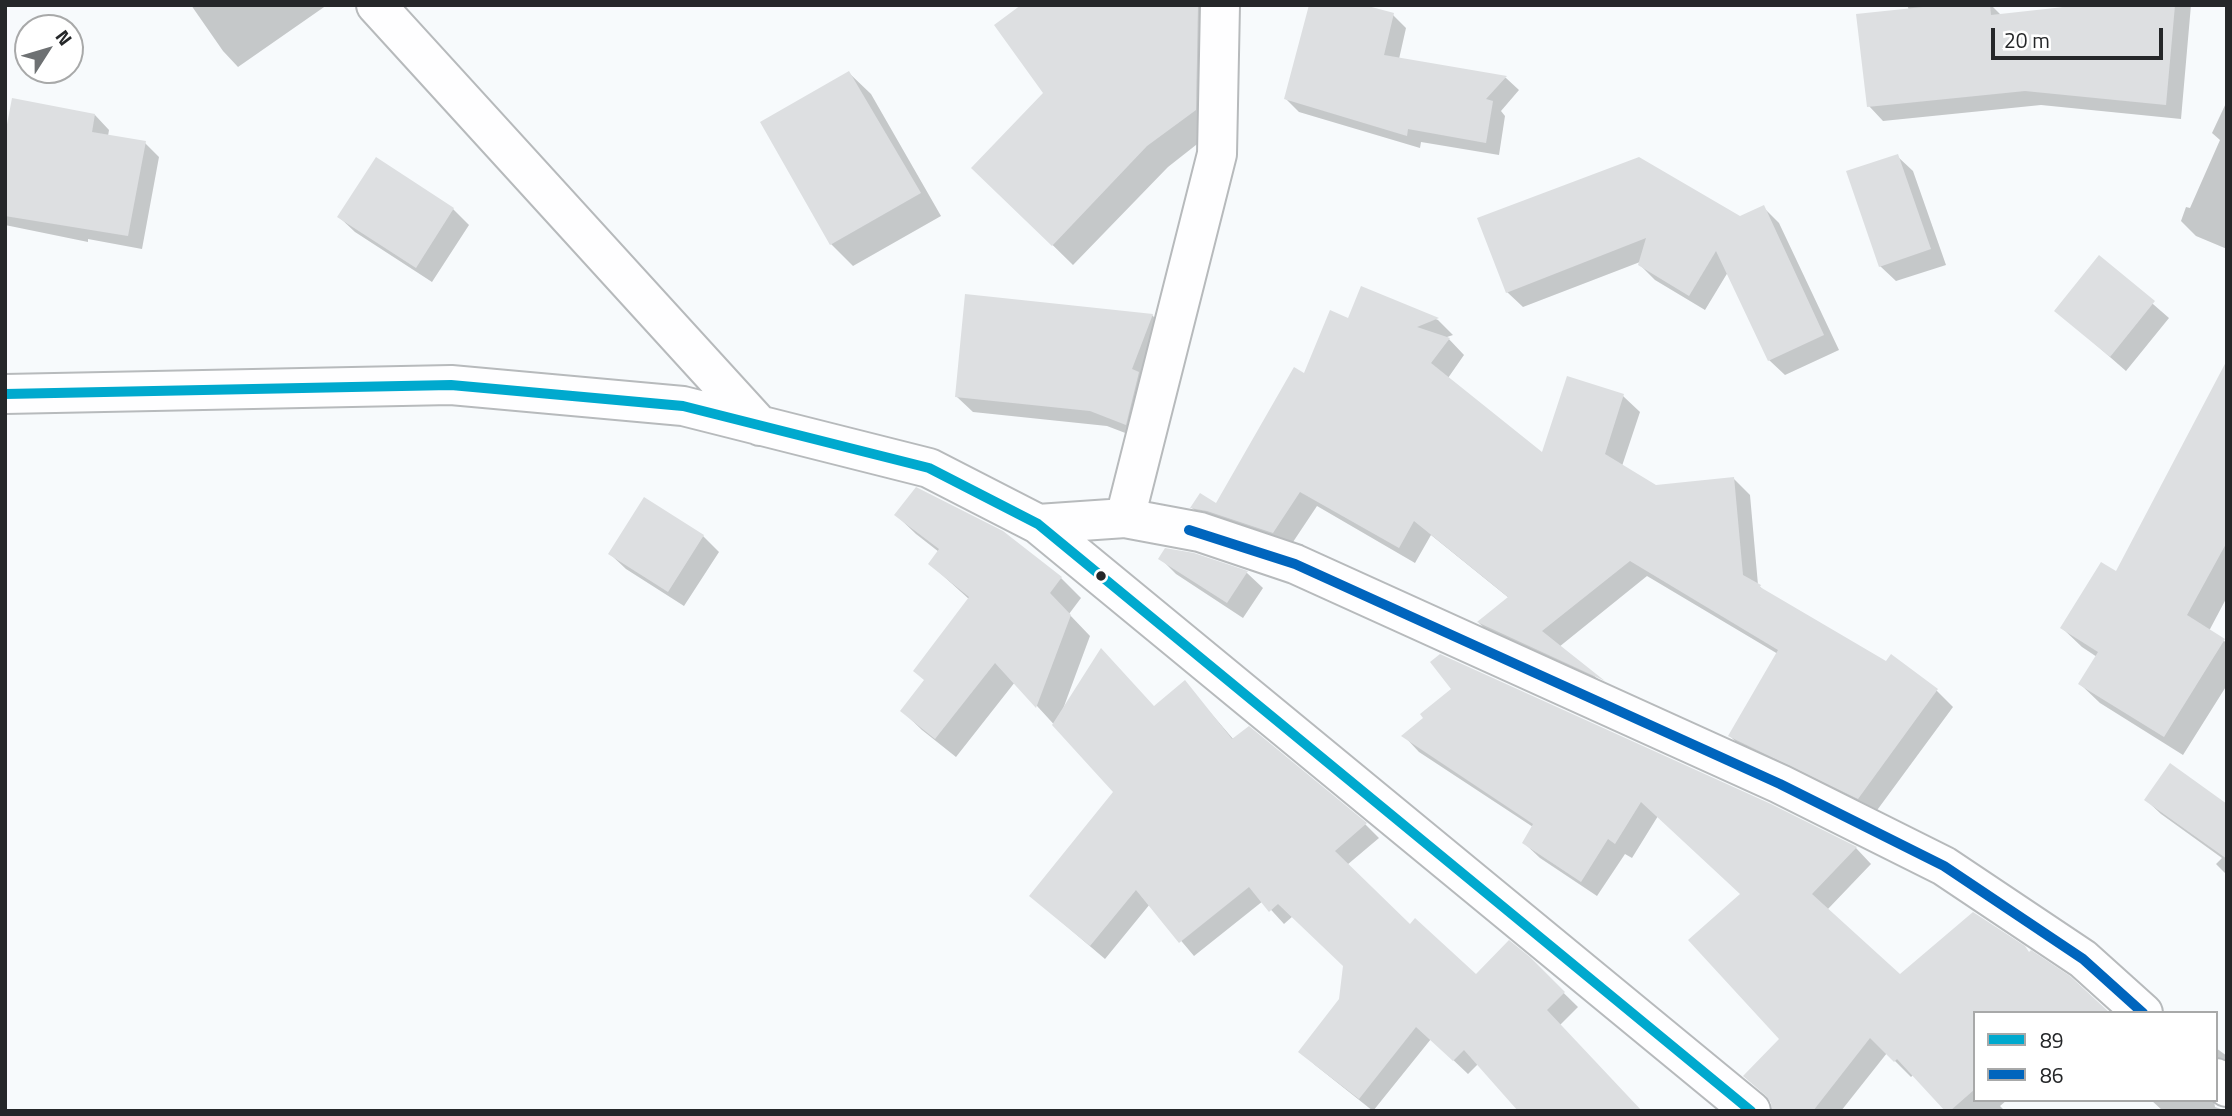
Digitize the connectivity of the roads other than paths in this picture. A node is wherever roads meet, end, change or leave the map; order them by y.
1 (376, 5) edge
2 (1220, 5) edge
3 (5, 394) edge
4 (760, 426) junction
5 (1125, 518) junction
6 (1038, 524) junction
7 (2141, 1011) edge
8 (1751, 1111) edge

1 - 4 street
2 - 5 street
3 - 4 street
4 - 6 street
5 - 6 street
5 - 7 street
6 - 8 street

